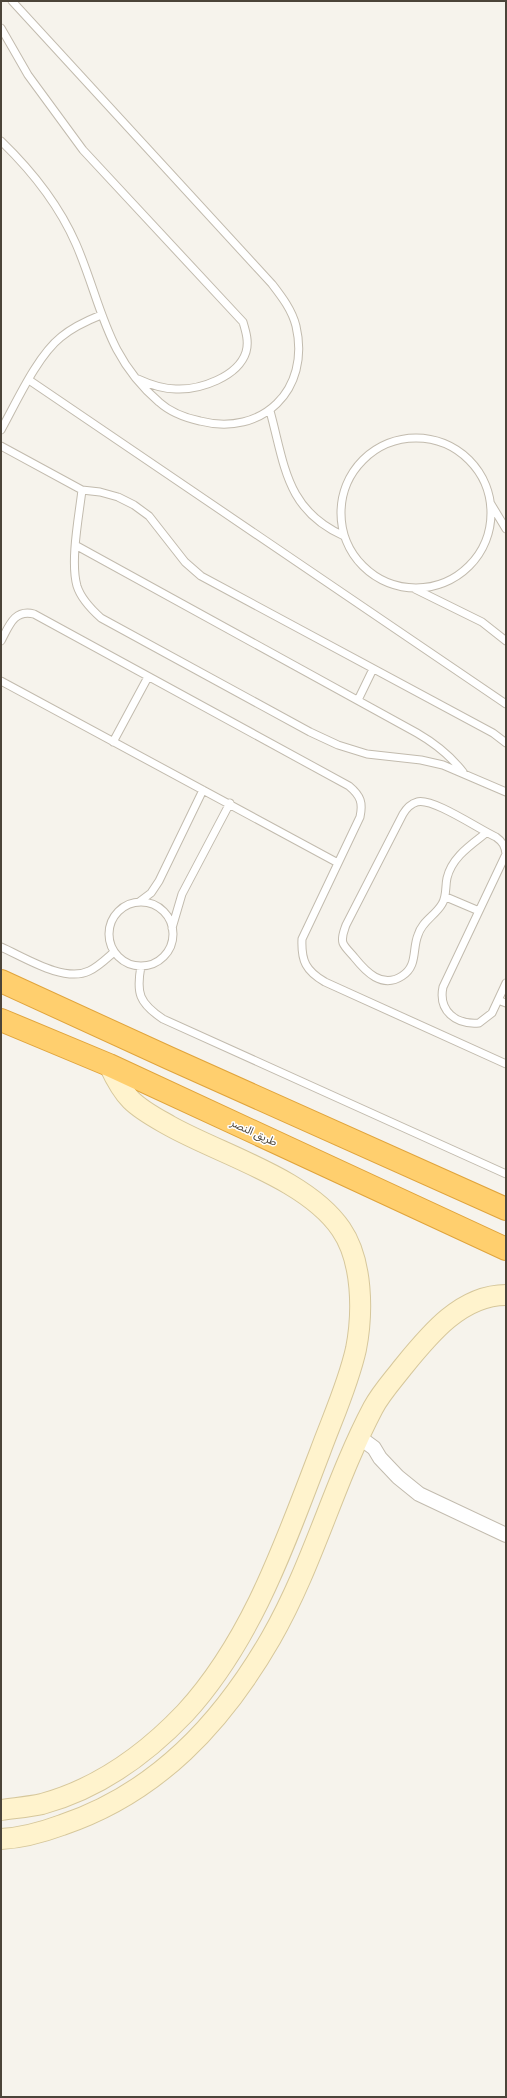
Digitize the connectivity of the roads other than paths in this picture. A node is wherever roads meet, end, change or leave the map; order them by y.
1 (12, 1) edge
2 (1, 28) edge
3 (1, 142) edge
4 (101, 315) junction
5 (134, 378) junction
6 (29, 380) junction
7 (270, 411) junction
8 (1, 430) edge
9 (1, 446) edge
10 (82, 490) junction
11 (490, 502) junction
12 (506, 529) edge
13 (344, 536) junction
14 (76, 546) junction
15 (413, 588) junction
16 (1, 641) edge
17 (506, 642) edge
18 (373, 669) junction
19 (148, 677) junction
20 (1, 681) edge
21 (358, 700) junction
22 (506, 704) edge
23 (113, 742) junction
24 (506, 743) edge
25 (464, 773) junction
26 (203, 790) junction
27 (506, 792) edge
28 (230, 803) junction
29 (486, 832) junction
30 (338, 863) junction
31 (446, 897) junction
32 (140, 902) junction
33 (479, 911) junction
34 (172, 928) junction
35 (1, 947) edge
36 (114, 952) junction
37 (142, 966) junction
38 (1, 981) edge
39 (506, 983) edge
40 (498, 1000) junction
41 (506, 1003) edge
42 (1, 1020) edge
43 (506, 1064) edge
44 (109, 1066) junction
45 (506, 1174) edge
46 (506, 1208) edge
47 (506, 1248) edge
48 (506, 1294) edge
49 (359, 1437) junction
50 (316, 1460) junction
51 (344, 1472) junction
52 (506, 1535) edge
53 (1, 1810) edge
54 (1, 1839) edge

1 - 7 lane
2 - 5 lane
3 - 4 lane
4 - 5 lane
4 - 6 lane
5 - 7 lane
6 - 8 lane
6 - 22 lane
7 - 13 lane
9 - 10 lane
10 - 14 lane
10 - 18 lane
11 - 12 lane
11 - 13 lane
11 - 15 lane
13 - 15 lane
14 - 21 lane
14 - 25 lane
15 - 17 lane
16 - 19 lane
18 - 21 lane
18 - 24 lane
19 - 23 lane
19 - 30 lane
20 - 23 lane
21 - 25 lane
23 - 26 lane
25 - 27 lane
26 - 28 lane
26 - 32 lane
28 - 30 lane
28 - 34 lane
29 - 31 lane
29 - 31 lane
29 - 33 lane
30 - 43 lane
31 - 33 lane
32 - 34 lane
32 - 36 lane
33 - 40 lane
34 - 37 lane
35 - 36 lane
36 - 37 lane
37 - 45 lane
38 - 46 highway
39 - 40 lane
40 - 41 lane
42 - 44 highway, طريق النصر
44 - 47 highway, طريق النصر
44 - 50 street
48 - 49 street
49 - 51 street
49 - 52 street
50 - 51 street
50 - 53 street
51 - 54 street

